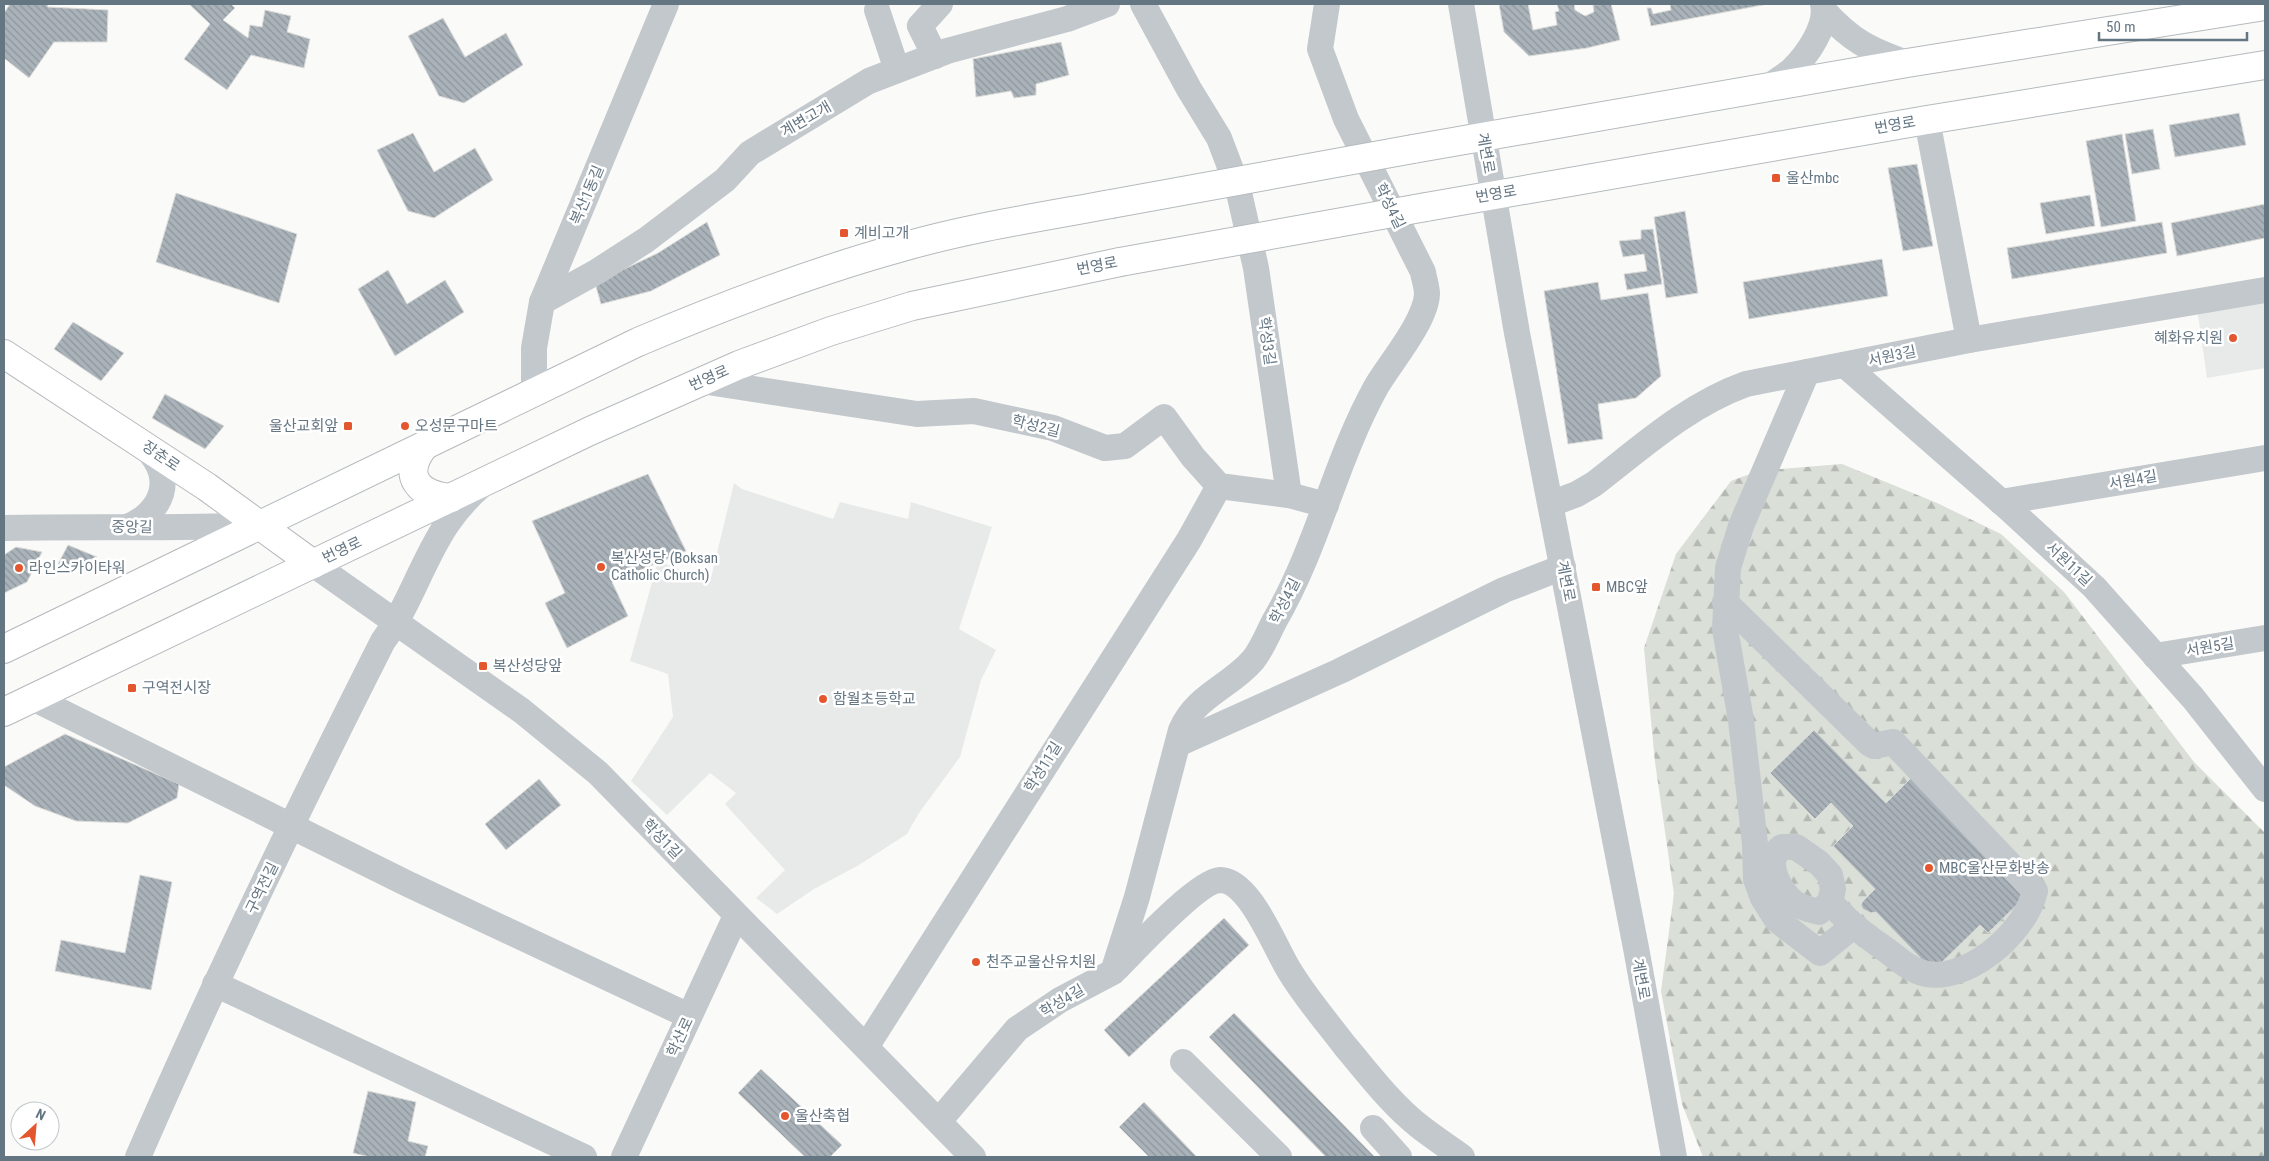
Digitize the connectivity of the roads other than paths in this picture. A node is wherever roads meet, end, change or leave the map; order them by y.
1 (940, 4) edge
2 (1107, 4) edge
3 (1143, 4) edge
4 (1327, 4) edge
5 (1461, 4) edge
6 (659, 6) edge
7 (2265, 6) edge
8 (1824, 7) edge
9 (2221, 8) edge
10 (877, 10) dead end
11 (935, 56) junction
12 (1906, 63) junction
13 (2265, 65) edge
14 (898, 70) junction
15 (1769, 86) junction
16 (1927, 120) junction
17 (1483, 136) junction
18 (1494, 194) junction
19 (2265, 290) edge
20 (542, 302) junction
21 (1969, 340) junction
22 (4, 354) edge
23 (1846, 366) junction
24 (1807, 372) junction
25 (701, 381) junction
26 (534, 392) junction
27 (144, 445) junction
28 (424, 446) junction
29 (2265, 458) edge
30 (486, 481) junction
31 (1218, 486) junction
32 (1289, 495) junction
33 (451, 498) junction
34 (2001, 502) junction
35 (1551, 504) junction
36 (1326, 505) junction
37 (261, 525) junction
38 (127, 526) junction
39 (4, 528) edge
40 (314, 564) junction
41 (1563, 567) junction
42 (1725, 602) junction
43 (396, 624) junction
44 (2265, 638) edge
45 (4, 649) edge
46 (2156, 656) junction
47 (32, 698) junction
48 (4, 712) edge
49 (1178, 744) junction
50 (2265, 789) edge
51 (292, 825) junction
52 (1830, 902) dead end
53 (736, 916) junction
54 (1852, 926) junction
55 (1113, 972) junction
56 (215, 984) junction
57 (689, 1016) junction
58 (866, 1047) junction
59 (1184, 1062) dead end
60 (938, 1121) junction
61 (1373, 1128) dead end
62 (138, 1157) edge
63 (584, 1157) edge
64 (624, 1157) edge
65 (973, 1157) edge
66 (1279, 1157) edge
67 (1399, 1157) edge
68 (1462, 1157) edge
69 (1674, 1157) edge

1 - 11 street
2 - 11 street, 계변고개
3 - 32 street, 학성3길
4 - 36 street, 학성4길
5 - 17 street, 계변로
6 - 20 street, 복산1동길
7 - 9 main road
8 - 12 street
8 - 15 street
9 - 12 main road
10 - 14 street
11 - 14 street, 계변고개
12 - 15 main road
13 - 16 main road, 번영로
14 - 20 street, 계변고개
15 - 17 main road
16 - 18 main road, 번영로
16 - 21 street
17 - 18 street, 계변로
17 - 26 main road, bridge
18 - 25 main road, 번영로, bridge
18 - 35 street, 계변로
19 - 21 street, 서원3길
20 - 26 street, 복산1동길
21 - 23 street, 서원3길
22 - 27 main road, 장춘로
23 - 24 street, 서원3길
23 - 34 street, 서원11길
24 - 35 street, 서원3길
24 - 42 street
25 - 30 main road, 번영로
25 - 31 street, 학성2길
26 - 28 main road
27 - 37 main road, 장춘로
27 - 38 street
28 - 33 main road
28 - 37 main road
29 - 34 street, 서원4길
30 - 33 main road, 번영로
30 - 43 street, 구역전길
31 - 32 street
31 - 58 street, 학성11길
32 - 36 street
33 - 40 main road, 번영로
34 - 46 street, 서원11길
35 - 41 street, 계변로
36 - 49 street, 학성4길
37 - 38 street, 중앙길
37 - 40 main road, 장춘로
37 - 45 main road
38 - 39 street, 중앙길
40 - 43 street, 학성1길
40 - 47 main road, 번영로
41 - 49 street
41 - 69 street, 계변로
42 - 54 street
42 - 54 street
43 - 51 street, 구역전길
43 - 53 street, 학성1길
44 - 46 street, 서원5길
46 - 50 street, 서원11길
47 - 48 main road, 번영로
47 - 51 street
49 - 55 street, 학성4길
51 - 56 street, 구역전길
51 - 57 street
52 - 54 street
53 - 57 street, 학산로
53 - 58 street, 학성1길
55 - 60 street, 학성4길
55 - 68 street
56 - 62 street, 구역전길
56 - 63 street
57 - 64 street, 학산로
58 - 60 street, 학성1길
59 - 66 street
60 - 65 street, 학성1길
61 - 67 street

